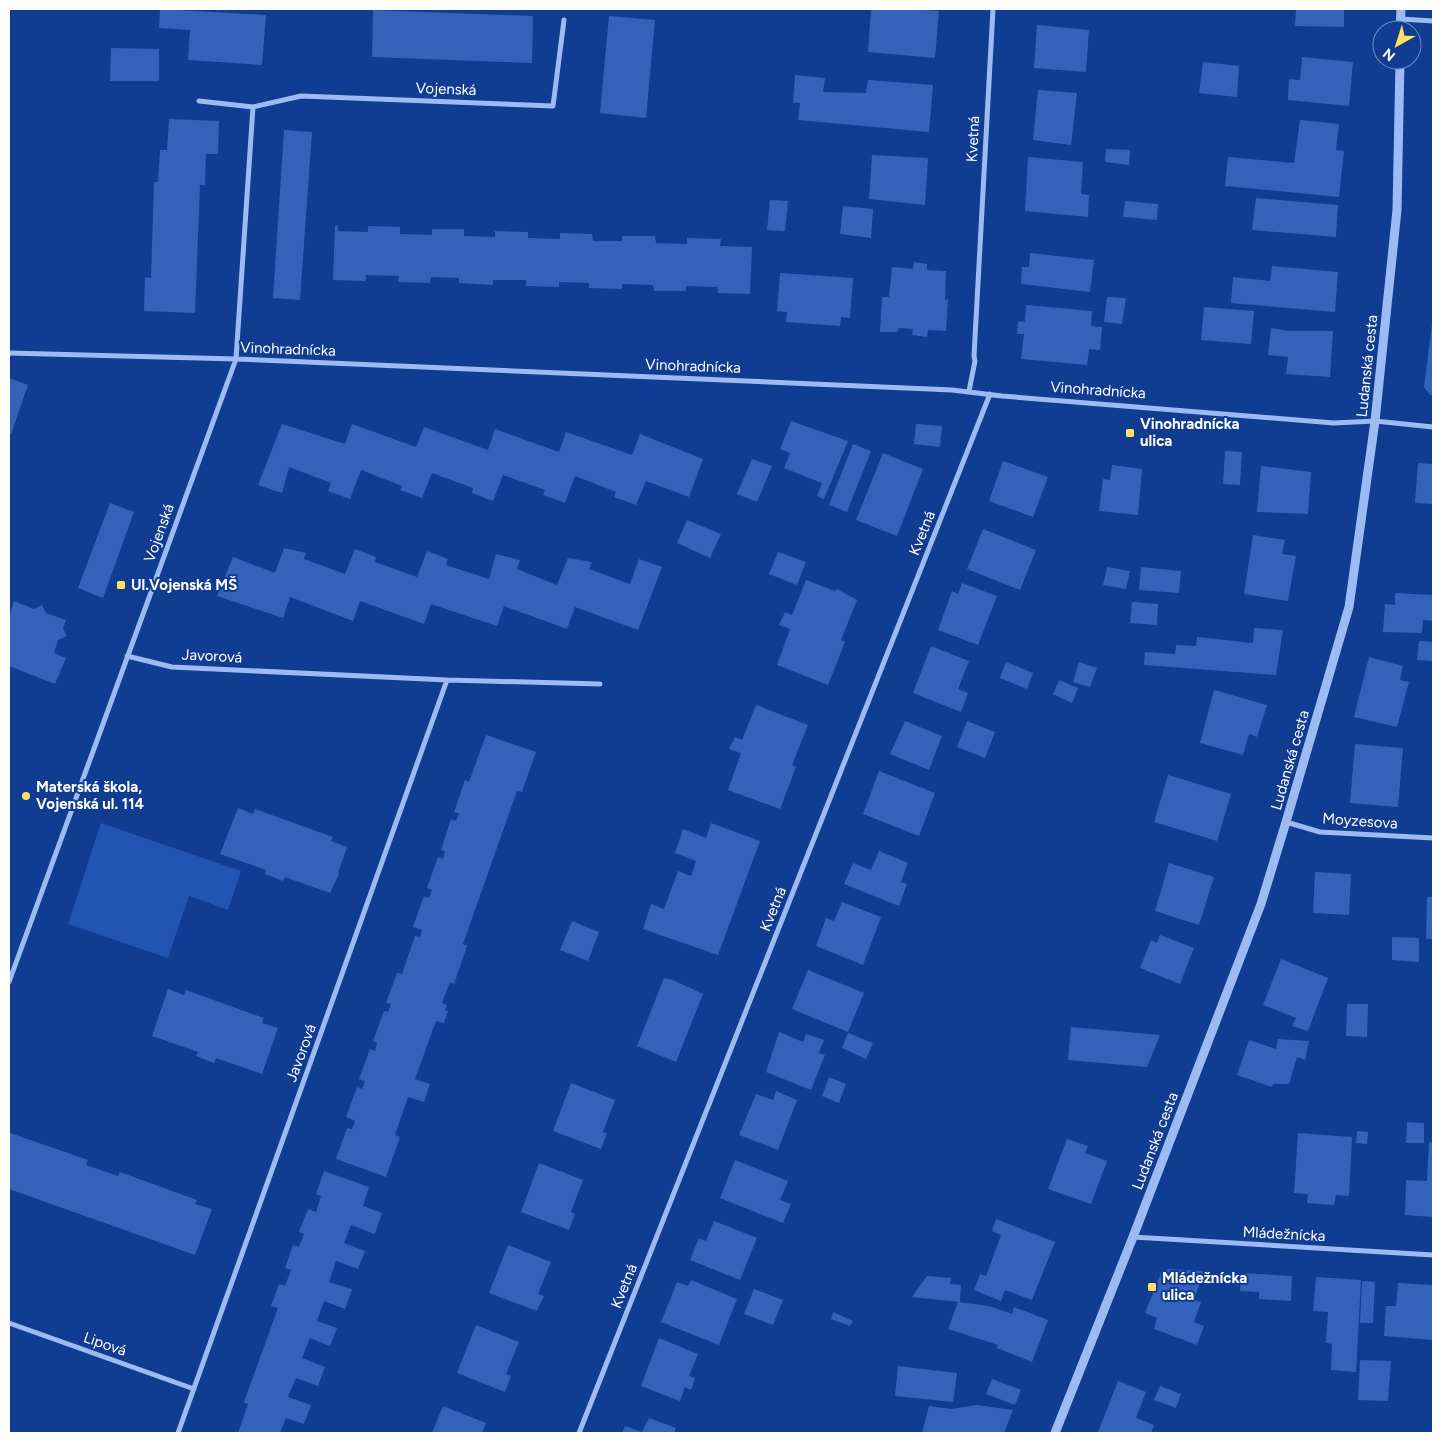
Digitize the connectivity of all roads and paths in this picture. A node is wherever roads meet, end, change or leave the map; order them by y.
1 (993, 9) edge
2 (1400, 9) edge
3 (1401, 19) joint
4 (564, 20) dead end
5 (1433, 21) edge
6 (1400, 70) edge
7 (199, 102) dead end
8 (253, 107) junction
9 (9, 354) edge
10 (236, 359) junction
11 (970, 391) junction
12 (990, 394) junction
13 (1375, 421) junction
14 (1433, 427) edge
15 (127, 656) junction
16 (447, 680) junction
17 (600, 684) dead end
18 (1286, 822) junction
19 (1433, 838) edge
20 (9, 982) edge
21 (1133, 1238) junction
22 (1433, 1255) edge
23 (9, 1323) edge
24 (194, 1389) junction
25 (178, 1433) edge
26 (579, 1433) edge
27 (1055, 1433) edge

1 - 11 street, Kvetná
2 - 3 street
3 - 5 street
4 - 8 street, Vojenská
6 - 13 street, Ludanská cesta
7 - 8 street, Vojenská
8 - 10 street, Vojenská
9 - 10 street, Vinohradnícka
10 - 11 street, Vinohradnícka
10 - 15 street, Vojenská
11 - 12 street, Vinohradnícka
12 - 13 street, Vinohradnícka
12 - 26 street, Kvetná
13 - 14 street, Vinohradnícka
13 - 18 street, Ludanská cesta
15 - 16 street, Javorová
15 - 20 street, Vojenská
16 - 17 street, Javorová
16 - 24 street, Javorová
18 - 19 street, Moyzesova
18 - 21 street, Ludanská cesta
21 - 22 street, Mládežnícka
21 - 27 street, Ludanská cesta
23 - 24 street, Lipová
24 - 25 street, Javorová

